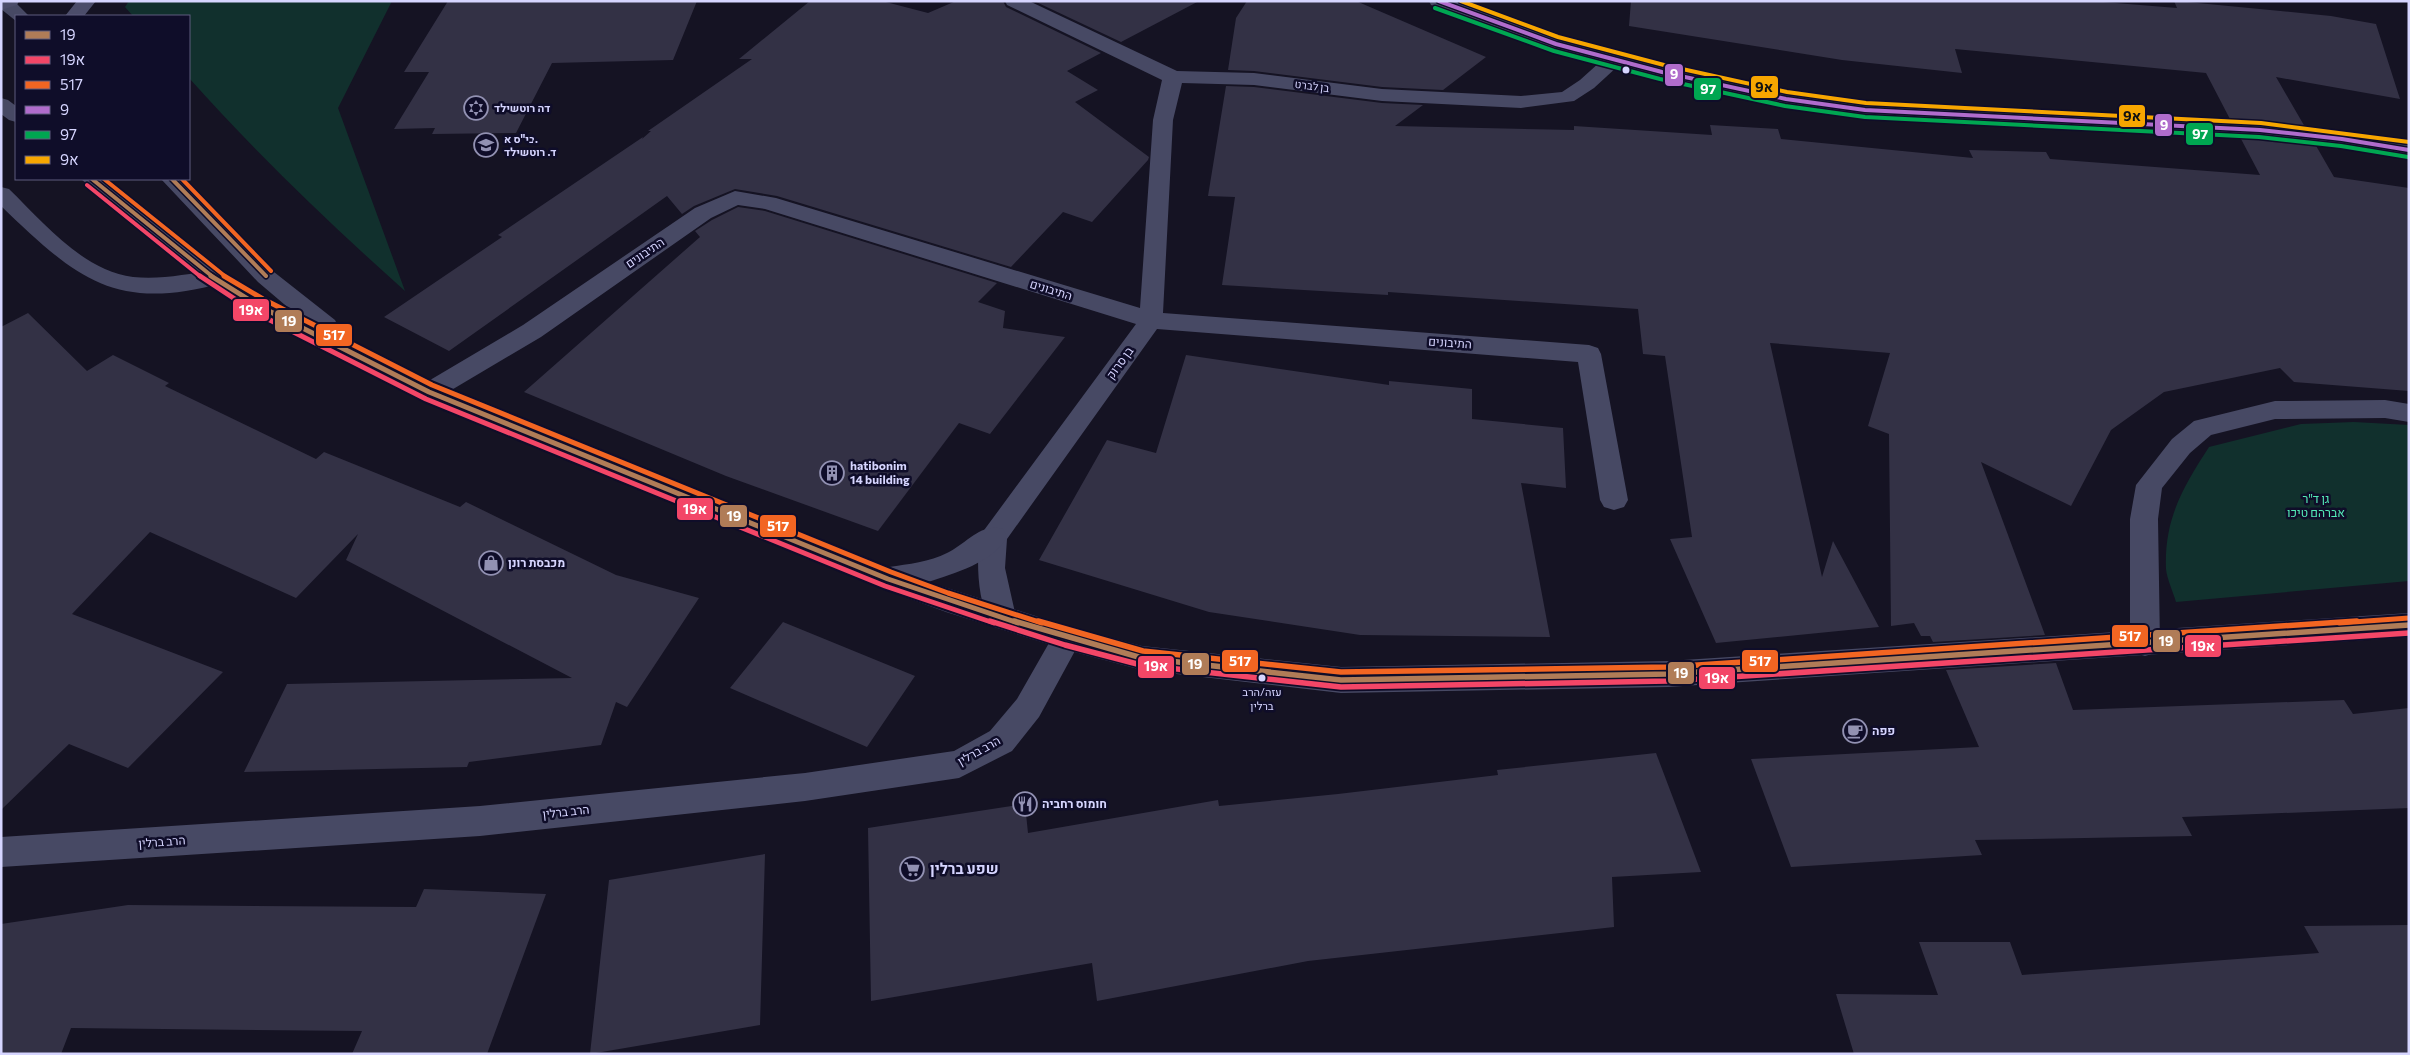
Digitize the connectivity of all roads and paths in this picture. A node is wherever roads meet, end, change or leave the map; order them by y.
1 (87, 1) edge
2 (1014, 1) edge
3 (1438, 1) edge
4 (5, 2) edge
5 (19, 15) edge
6 (75, 15) edge
7 (1614, 59) junction
8 (1173, 77) junction
9 (1, 104) edge
10 (15, 115) edge
11 (2409, 150) edge
12 (93, 180) edge
13 (173, 180) edge
14 (1, 194) edge
15 (214, 278) junction
16 (1151, 320) junction
17 (429, 392) junction
18 (2409, 413) edge
19 (1614, 500) dead end
20 (993, 536) junction
21 (888, 579) junction
22 (1001, 617) junction
23 (2409, 625) edge
24 (1067, 638) junction
25 (2145, 644) junction
26 (1, 852) edge

1 - 6 main road
2 - 8 street, בן לברט
3 - 7 street
4 - 5 street
7 - 8 street, בן לברט
7 - 11 street
8 - 16 street
9 - 10 street
12 - 15 street
13 - 17 street
14 - 15 street
15 - 17 street
16 - 17 street, התיבונים
16 - 19 street, התיבונים
16 - 20 street, בן סרוק
17 - 21 street
18 - 25 street
20 - 21 street
20 - 22 street
21 - 22 street
22 - 24 street
23 - 25 street
24 - 25 street
24 - 26 street, הרב ברלין

